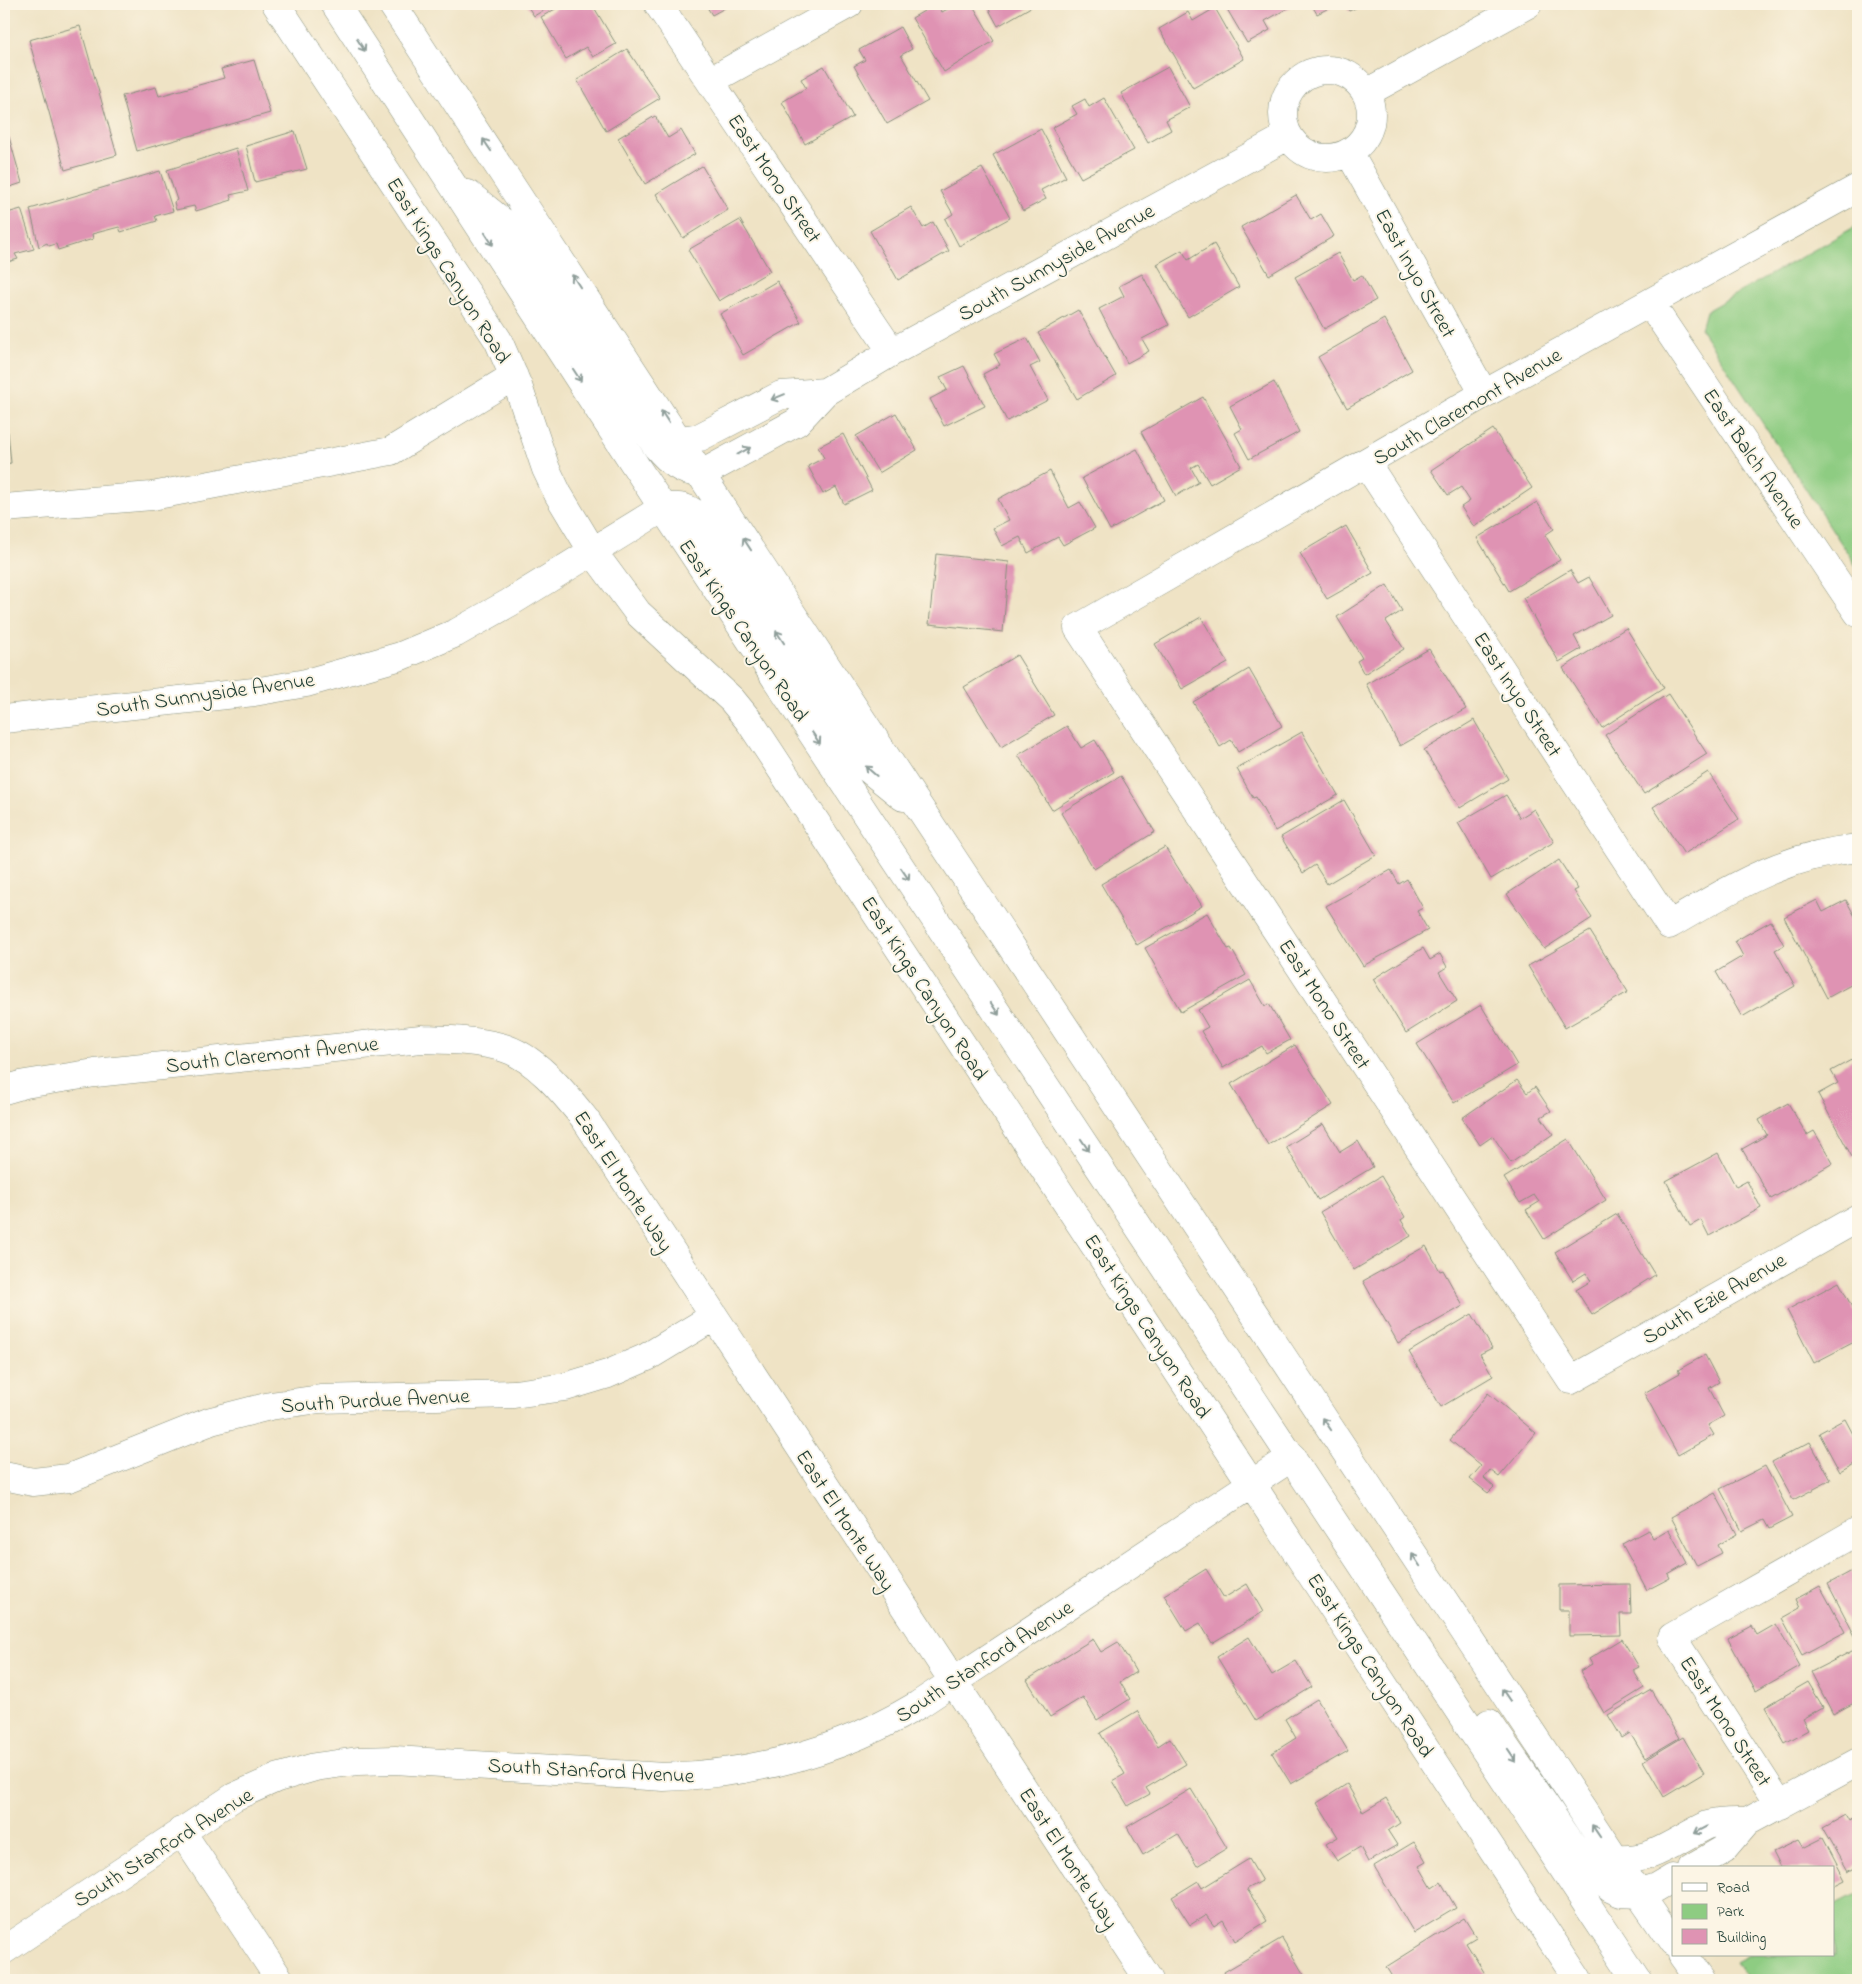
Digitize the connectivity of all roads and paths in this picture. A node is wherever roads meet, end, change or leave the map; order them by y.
1 (276, 4) edge
2 (335, 4) edge
3 (392, 4) edge
4 (658, 4) edge
5 (849, 4) edge
6 (1528, 4) edge
7 (710, 81) junction
8 (1366, 93) junction
9 (1288, 136) junction
10 (1349, 152) junction
11 (450, 179) junction
12 (1858, 188) edge
13 (1650, 303) junction
14 (892, 352) junction
15 (514, 376) junction
16 (825, 392) junction
17 (1484, 394) junction
18 (680, 440) junction
19 (1366, 463) junction
20 (700, 473) junction
21 (4, 508) edge
22 (663, 508) junction
23 (593, 552) junction
24 (1858, 613) edge
25 (1078, 628) joint
26 (4, 719) edge
27 (923, 813) junction
28 (1858, 848) edge
29 (536, 1066) joint
30 (4, 1090) edge
31 (1858, 1218) edge
32 (713, 1317) junction
33 (1571, 1380) joint
34 (1292, 1457) junction
35 (4, 1476) edge
36 (1252, 1483) junction
37 (1858, 1531) edge
38 (1432, 1670) junction
39 (952, 1682) junction
40 (1858, 1762) edge
41 (1780, 1805) junction
42 (1747, 1822) junction
43 (181, 1831) junction
44 (1615, 1859) junction
45 (1696, 1866) edge
46 (1672, 1879) edge
47 (1638, 1894) junction
48 (1672, 1942) edge
49 (4, 1950) edge
50 (1683, 1956) edge
51 (280, 1980) edge
52 (1149, 1980) edge
53 (1578, 1980) edge
54 (1637, 1980) edge
55 (1700, 1980) edge

1 - 15 street, East Kings Canyon Road
2 -> 11 street, East Kings Canyon Road
18 -> 3 street
4 - 7 street, East Mono Street
5 - 7 street
6 - 8 street
7 - 14 street, East Mono Street
8 - 9 street
8 - 10 street
9 - 10 street
9 - 14 street, South Sunnyside Avenue
10 - 17 street, East Inyo Street
11 - 20 street
11 -> 22 street, East Kings Canyon Road
12 - 13 street, South Claremont Avenue
13 - 17 street, South Claremont Avenue
13 - 24 street, East Balch Avenue
14 - 16 street, South Sunnyside Avenue
15 - 21 street
15 - 23 street, East Kings Canyon Road
16 -> 18 street, South Sunnyside Avenue
20 -> 16 street, South Sunnyside Avenue
17 - 19 street, South Claremont Avenue
18 - 20 street
19 - 25 street, South Claremont Avenue
19 - 28 street, East Inyo Street
27 -> 20 street
22 - 23 street, South Sunnyside Avenue
27 -> 22 street
22 -> 34 street, East Kings Canyon Road
23 - 26 street, South Sunnyside Avenue
23 - 36 street, East Kings Canyon Road
25 - 33 street, East Mono Street
44 -> 27 street
29 - 30 street, South Claremont Avenue
29 - 32 street, East El Monte Way
31 - 33 street, South Ezie Avenue
32 - 35 street, South Purdue Avenue
32 - 39 street, East El Monte Way
34 - 36 street, South Stanford Avenue
34 - 38 street, East Kings Canyon Road
36 - 39 street, South Stanford Avenue
36 - 53 street, East Kings Canyon Road
37 - 41 street, East Mono Street
38 -> 47 street
38 - 54 street, East Kings Canyon Road
39 - 43 street, South Stanford Avenue
39 - 52 street, East El Monte Way
40 - 41 street
41 - 42 street
42 -> 44 street
42 - 45 street
43 - 49 street, South Stanford Avenue
43 - 51 street
44 - 47 street
46 - 47 street
47 - 48 street
50 - 55 street

